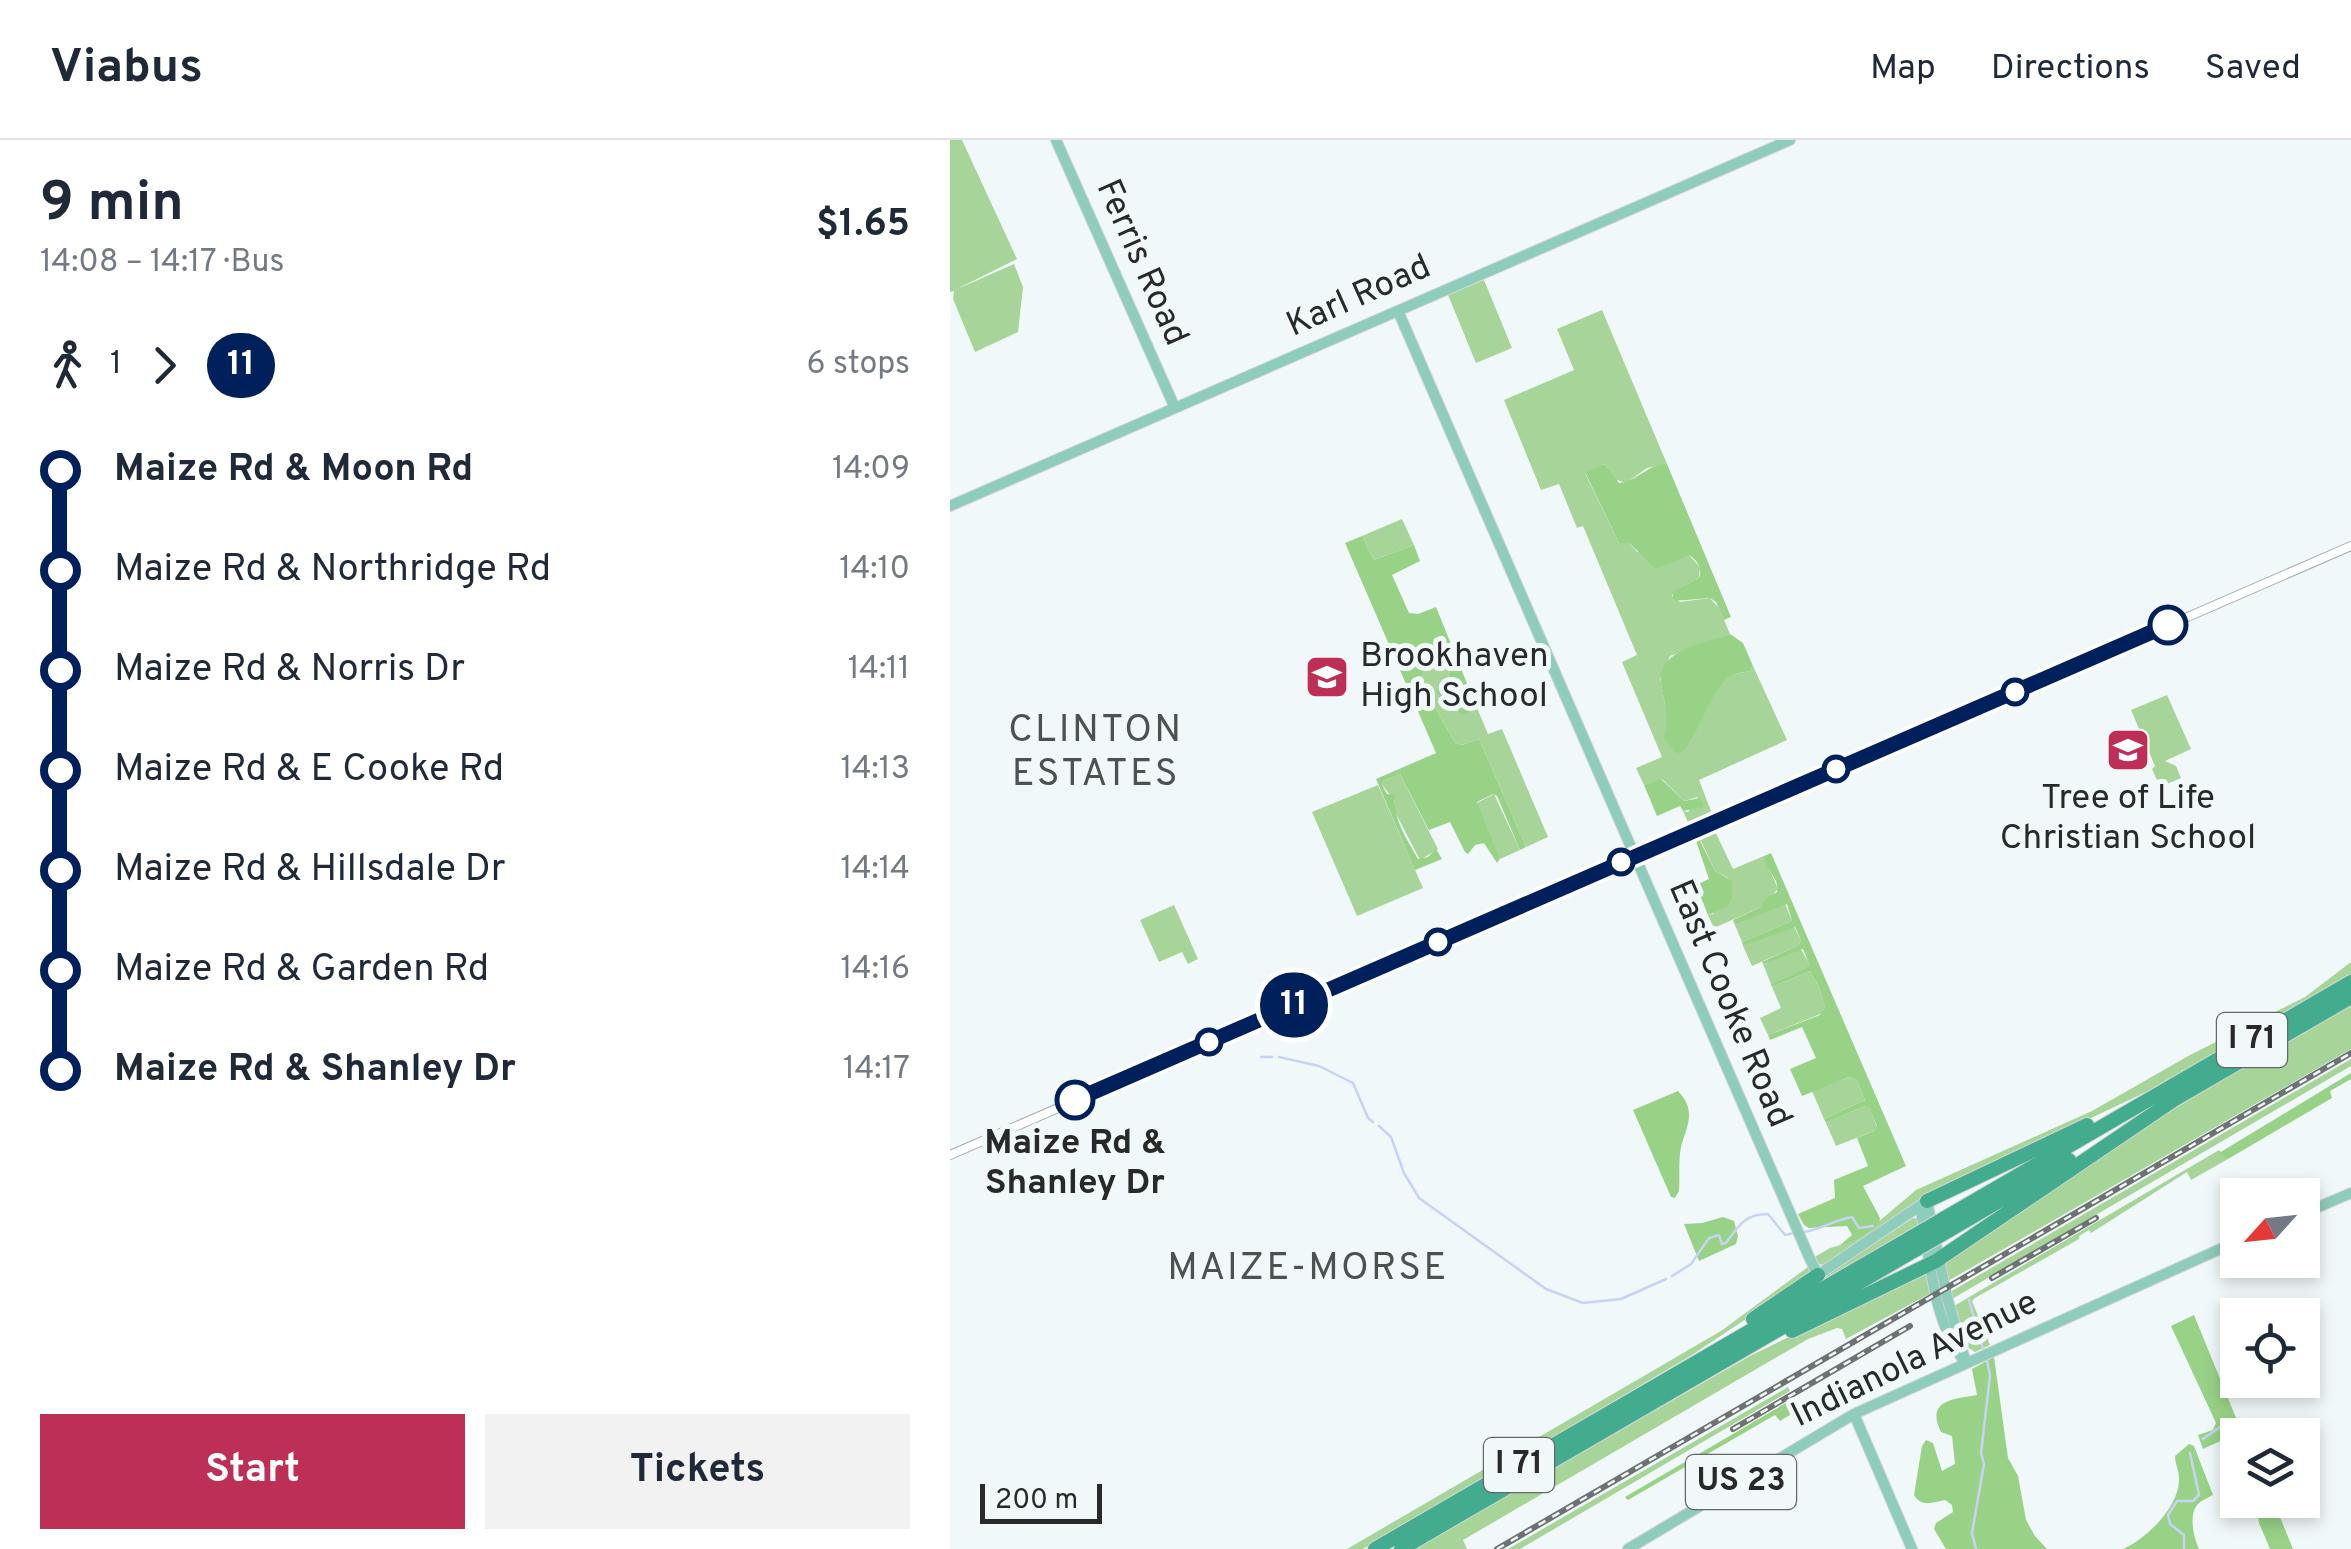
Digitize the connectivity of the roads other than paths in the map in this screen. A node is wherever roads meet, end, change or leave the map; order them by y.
1 (1056, 140) edge
2 (1790, 140) edge
3 (1398, 310) junction
4 (1175, 408) junction
5 (950, 506) edge
6 (2351, 546) edge
7 (1635, 856) junction
8 (2351, 982) edge
9 (2351, 997) edge
10 (2152, 1097) junction
11 (2175, 1099) junction
12 (950, 1155) edge
13 (2351, 1194) edge
14 (1924, 1204) junction
15 (2320, 1207) edge
16 (1946, 1225) junction
17 (1914, 1243) junction
18 (2220, 1250) edge
19 (1934, 1261) junction
20 (1818, 1275) junction
21 (1966, 1363) junction
22 (1662, 1381) junction
23 (1684, 1385) junction
24 (1854, 1414) junction
25 (1375, 1549) edge
26 (1402, 1549) edge
27 (1628, 1549) edge
28 (1912, 1549) edge

1 - 4 main road, Ferris Road
2 - 3 main road, Karl Road
3 - 4 main road, Karl Road
3 - 7 main road, East Cooke Road
4 - 5 main road, Karl Road
6 - 7 street
7 - 12 street
7 - 20 main road, East Cooke Road
8 - 10 highway, I 71
9 - 11 highway, I 71
10 - 14 highway
10 - 16 highway, I 71
11 - 16 highway, I 71
11 - 19 highway
13 - 15 main road
14 - 19 main road
14 - 20 main road
16 - 17 highway, I 71, bridge
17 - 22 highway, I 71
17 - 23 highway, I 71
18 - 21 main road, Indianola Avenue / US 23
19 - 21 main road
19 - 23 highway
20 - 22 highway
21 - 24 main road, Indianola Avenue / US 23
22 - 25 highway, I 71
23 - 26 highway, I 71
24 - 27 main road, Indianola Avenue / US 23
24 - 28 main road

